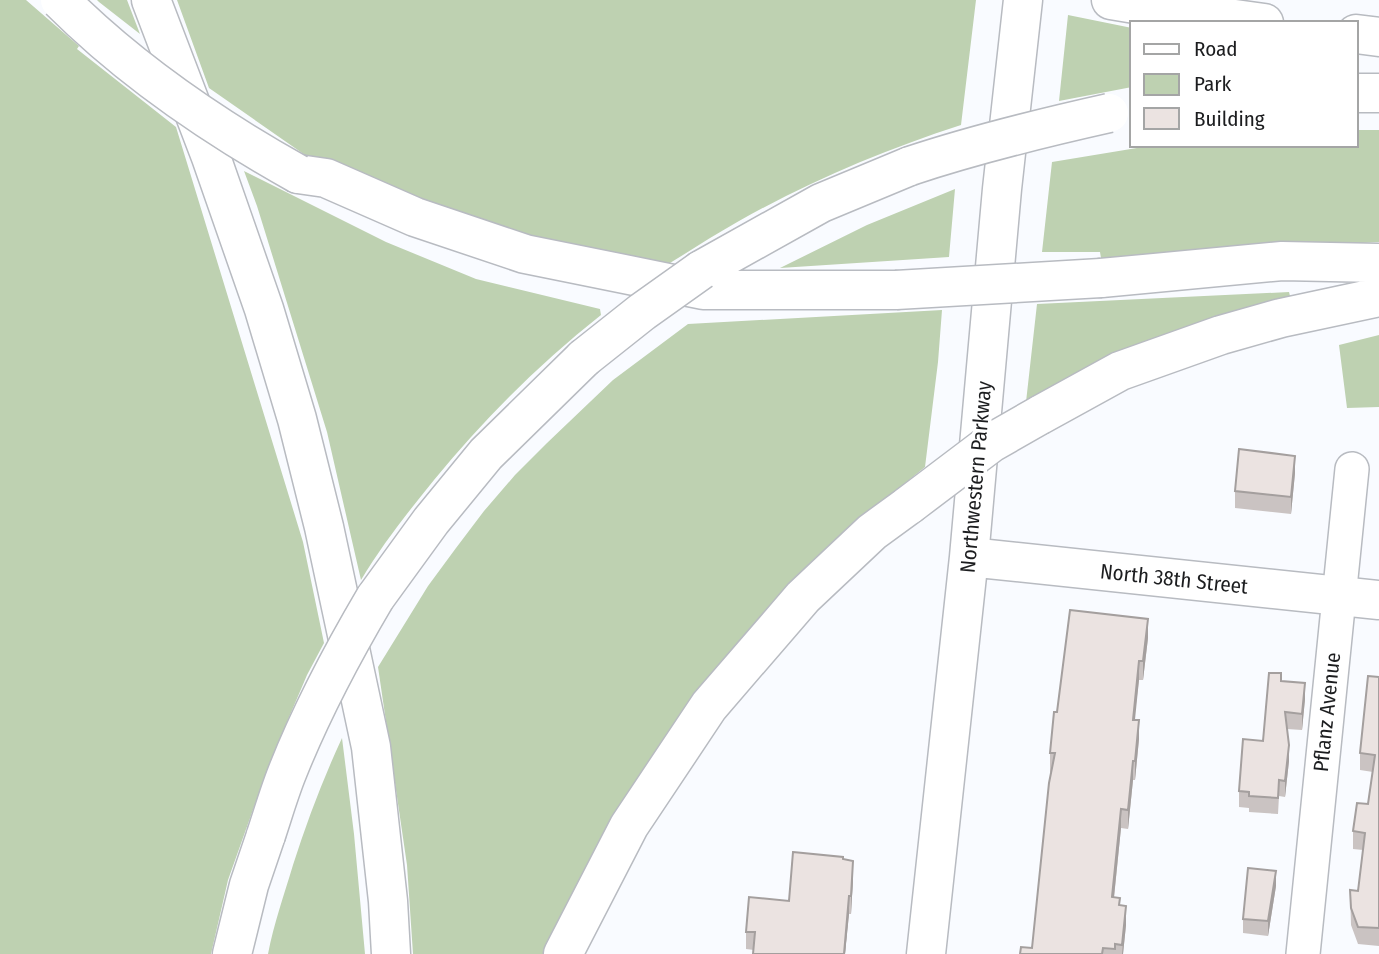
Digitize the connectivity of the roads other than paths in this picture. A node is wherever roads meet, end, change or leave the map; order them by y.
1 (60, 0) edge
2 (135, 0) edge
3 (151, 0) edge
4 (1023, 0) edge
5 (1111, 0) edge
6 (1250, 21) edge
7 (1358, 34) edge
8 (1379, 37) edge
9 (1358, 93) edge
10 (1379, 93) edge
11 (1121, 112) edge
12 (1379, 263) edge
13 (1379, 297) edge
14 (1352, 469) dead end
15 (970, 557) junction
16 (1339, 596) junction
17 (1379, 600) edge
18 (232, 954) edge
19 (374, 954) edge
20 (391, 954) edge
21 (563, 954) edge
22 (926, 954) edge
23 (1303, 954) edge

1 - 12 main road, bridge
2 - 19 main road
3 - 20 main road
4 - 15 main road, Northwestern Parkway
5 - 6 main road
7 - 8 main road
9 - 10 main road
11 - 18 main road, bridge
13 - 21 main road, bridge
14 - 16 street, Pflanz Avenue
15 - 16 main road, North 38th Street
15 - 22 main road, Northwestern Parkway
16 - 17 main road, North 38th Street
16 - 23 street, Pflanz Avenue

